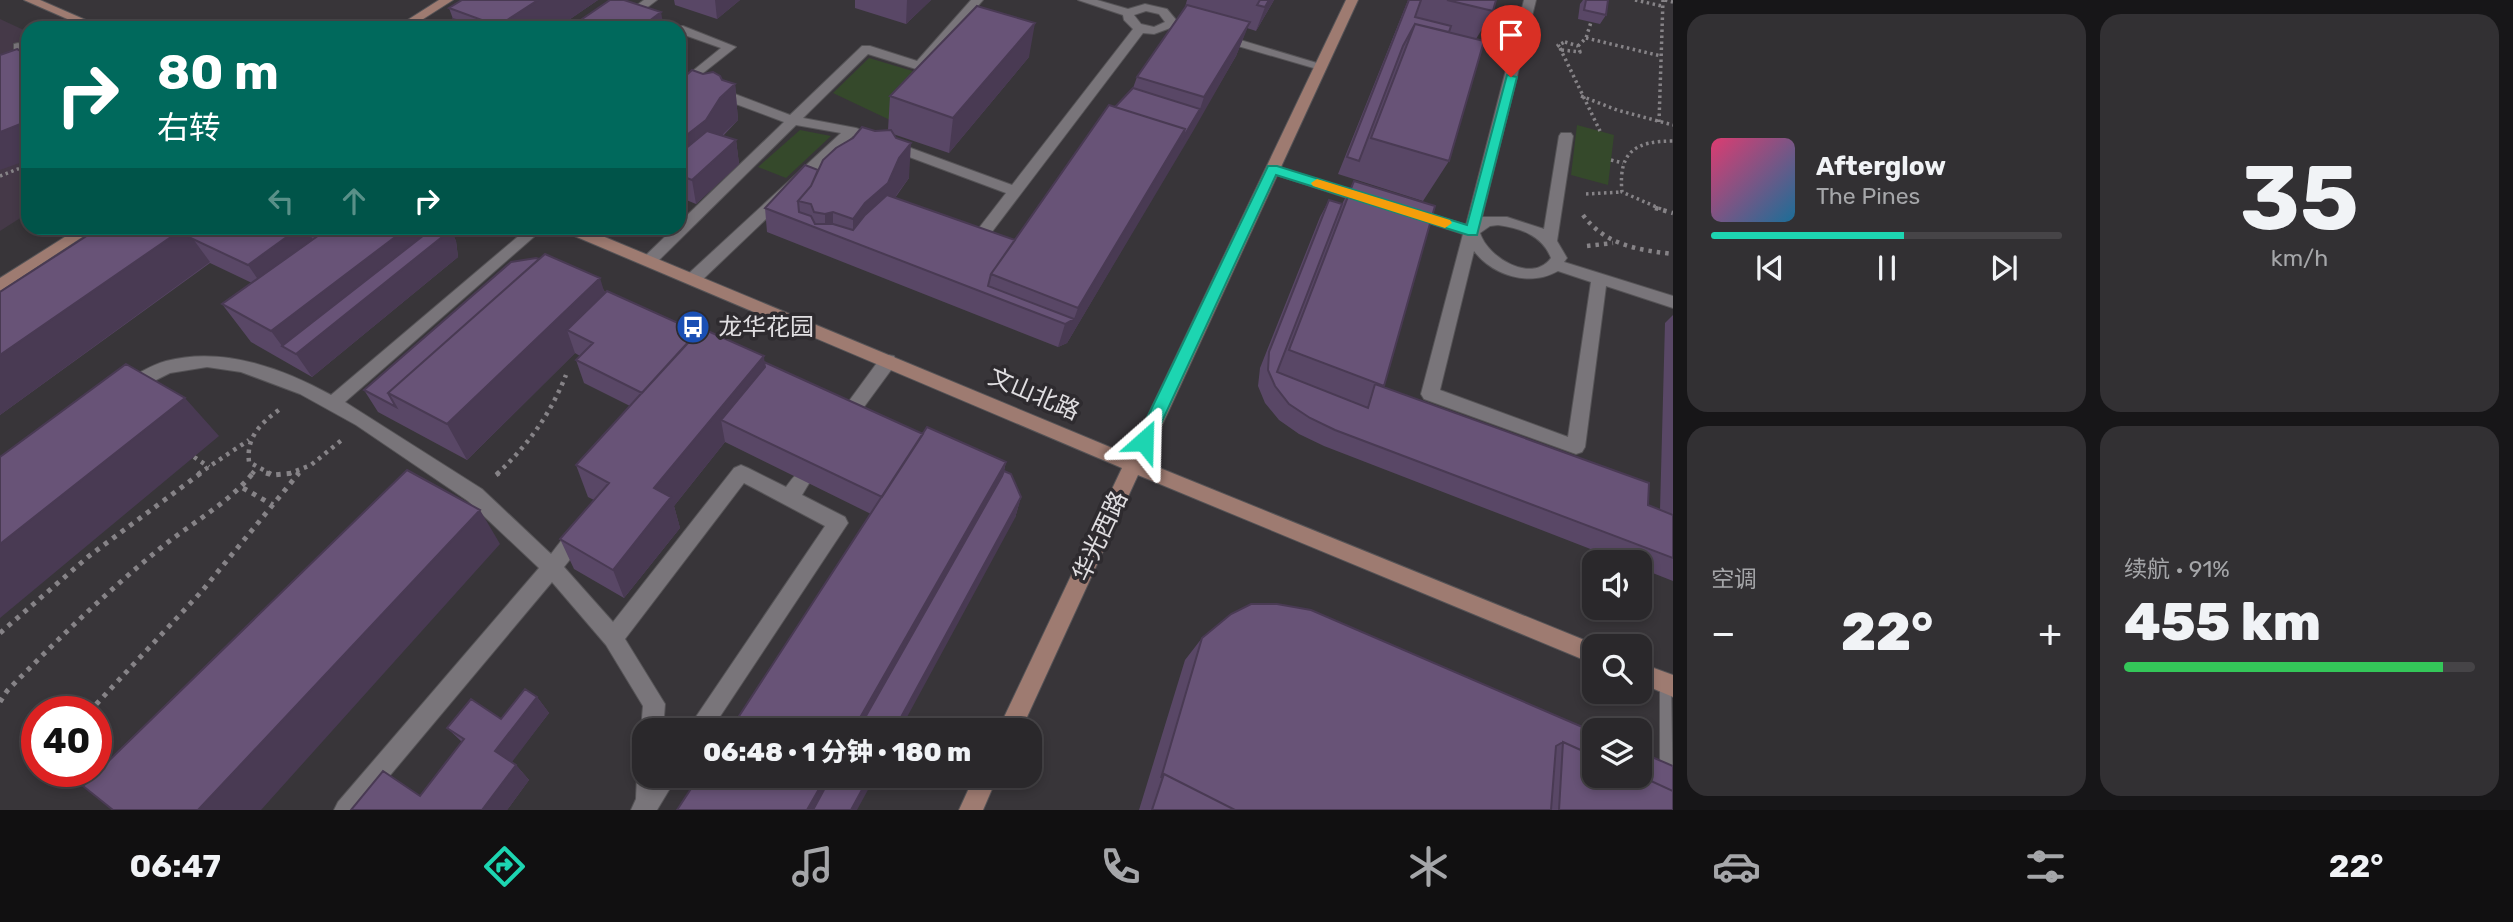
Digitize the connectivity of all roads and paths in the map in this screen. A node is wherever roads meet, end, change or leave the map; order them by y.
1 (30, 0) edge
2 (447, 0) edge
3 (651, 0) edge
4 (977, 0) edge
5 (1084, 0) edge
6 (1352, 0) edge
7 (1530, 0) edge
8 (1635, 0) edge
9 (1664, 0) edge
10 (1673, 2) edge
11 (1159, 4) edge
12 (1662, 6) junction
13 (1129, 13) junction
14 (81, 21) edge
15 (412, 21) edge
16 (626, 21) edge
17 (1591, 22) edge
18 (1171, 23) junction
19 (1140, 28) junction
20 (686, 32) edge
21 (1586, 38) junction
22 (1578, 46) junction
23 (1560, 48) junction
24 (1661, 56) junction
25 (1321, 66) junction
26 (686, 82) edge
27 (686, 85) edge
28 (1581, 96) junction
29 (793, 121) junction
30 (1659, 122) junction
31 (1673, 125) edge
32 (851, 131) junction
33 (1600, 131) dead end
34 (1566, 136) dead end
35 (1673, 141) edge
36 (1611, 160) dead end
37 (1623, 163) junction
38 (21, 168) edge
39 (1272, 169) junction
40 (0, 176) edge
41 (1587, 187) dead end
42 (1014, 191) junction
43 (1622, 192) junction
44 (1586, 194) junction
45 (1673, 213) edge
46 (686, 225) edge
47 (1472, 232) junction
48 (78, 235) edge
49 (529, 235) edge
50 (587, 235) edge
51 (676, 235) edge
52 (980, 237) edge
53 (1550, 240) junction
54 (1673, 254) edge
55 (649, 261) junction
56 (1556, 265) junction
57 (693, 279) junction
58 (1599, 279) junction
59 (0, 285) edge
60 (1673, 302) edge
61 (888, 361) junction
62 (566, 375) dead end
63 (306, 389) junction
64 (118, 394) edge
65 (332, 404) junction
66 (362, 420) junction
67 (844, 421) edge
68 (249, 440) junction
69 (194, 457) dead end
70 (1134, 464) junction
71 (209, 467) junction
72 (256, 469) junction
73 (299, 472) junction
74 (802, 480) edge
75 (243, 488) junction
76 (475, 495) junction
77 (789, 498) junction
78 (273, 505) junction
79 (596, 516) edge
80 (552, 567) junction
81 (0, 634) edge
82 (613, 638) junction
83 (1582, 649) edge
84 (1652, 678) edge
85 (1672, 686) edge
86 (104, 696) edge
87 (0, 702) edge
88 (652, 718) edge
89 (706, 718) edge
90 (1015, 718) edge
91 (647, 788) edge
92 (658, 788) edge
93 (981, 788) edge
94 (645, 807) edge
95 (345, 810) edge
96 (971, 810) edge
97 (1672, 810) edge

1 - 14 main road
2 - 15 main road
3 - 16 street
4 - 29 street
5 - 13 street
6 - 25 main road, 华光西路
7 - 47 street
8 - 12 path
9 - 10 path
9 - 12 path
11 - 13 street
11 - 18 street
12 - 24 path
13 - 19 street
17 - 21 path
18 - 19 street
18 - 25 street
19 - 42 street
20 - 26 street
21 - 22 path
21 - 24 path
22 - 23 path
22 - 23 path
23 - 28 path
24 - 30 path
25 - 39 main road, 华光西路
27 - 29 street
28 - 30 path
28 - 33 path
29 - 32 street
29 - 46 street
30 - 31 path
32 - 42 street
32 - 57 street
34 - 53 street
35 - 37 path
36 - 37 path
37 - 43 path
38 - 40 path
39 - 47 street
39 - 70 main road, 华光西路
41 - 44 path
42 - 52 street
43 - 44 path
43 - 45 path
44 - 54 path
47 - 53 street
47 - 56 street
47 - 58 street
48 - 59 main road
49 - 65 street
50 - 55 main road, 文山北路
51 - 55 street
53 - 56 street
55 - 57 main road, 文山北路
56 - 58 street
57 - 61 main road, 文山北路
58 - 60 street
61 - 67 street
61 - 70 main road, 文山北路
62 - 76 path
63 - 64 street
63 - 65 street
63 - 68 path
65 - 66 street
66 - 73 path
66 - 76 street
68 - 71 path
68 - 72 path
69 - 71 path
70 - 83 main road, 文山北路
70 - 90 main road, 华光西路
71 - 81 path
72 - 73 path
72 - 75 path
73 - 78 path
74 - 77 street
75 - 78 path
75 - 87 path
76 - 80 street
77 - 82 street
77 - 89 street
78 - 86 path
79 - 80 street
80 - 82 street
80 - 95 street
82 - 88 street
84 - 85 main road
85 - 97 street
91 - 94 street
92 - 94 street
93 - 96 main road

